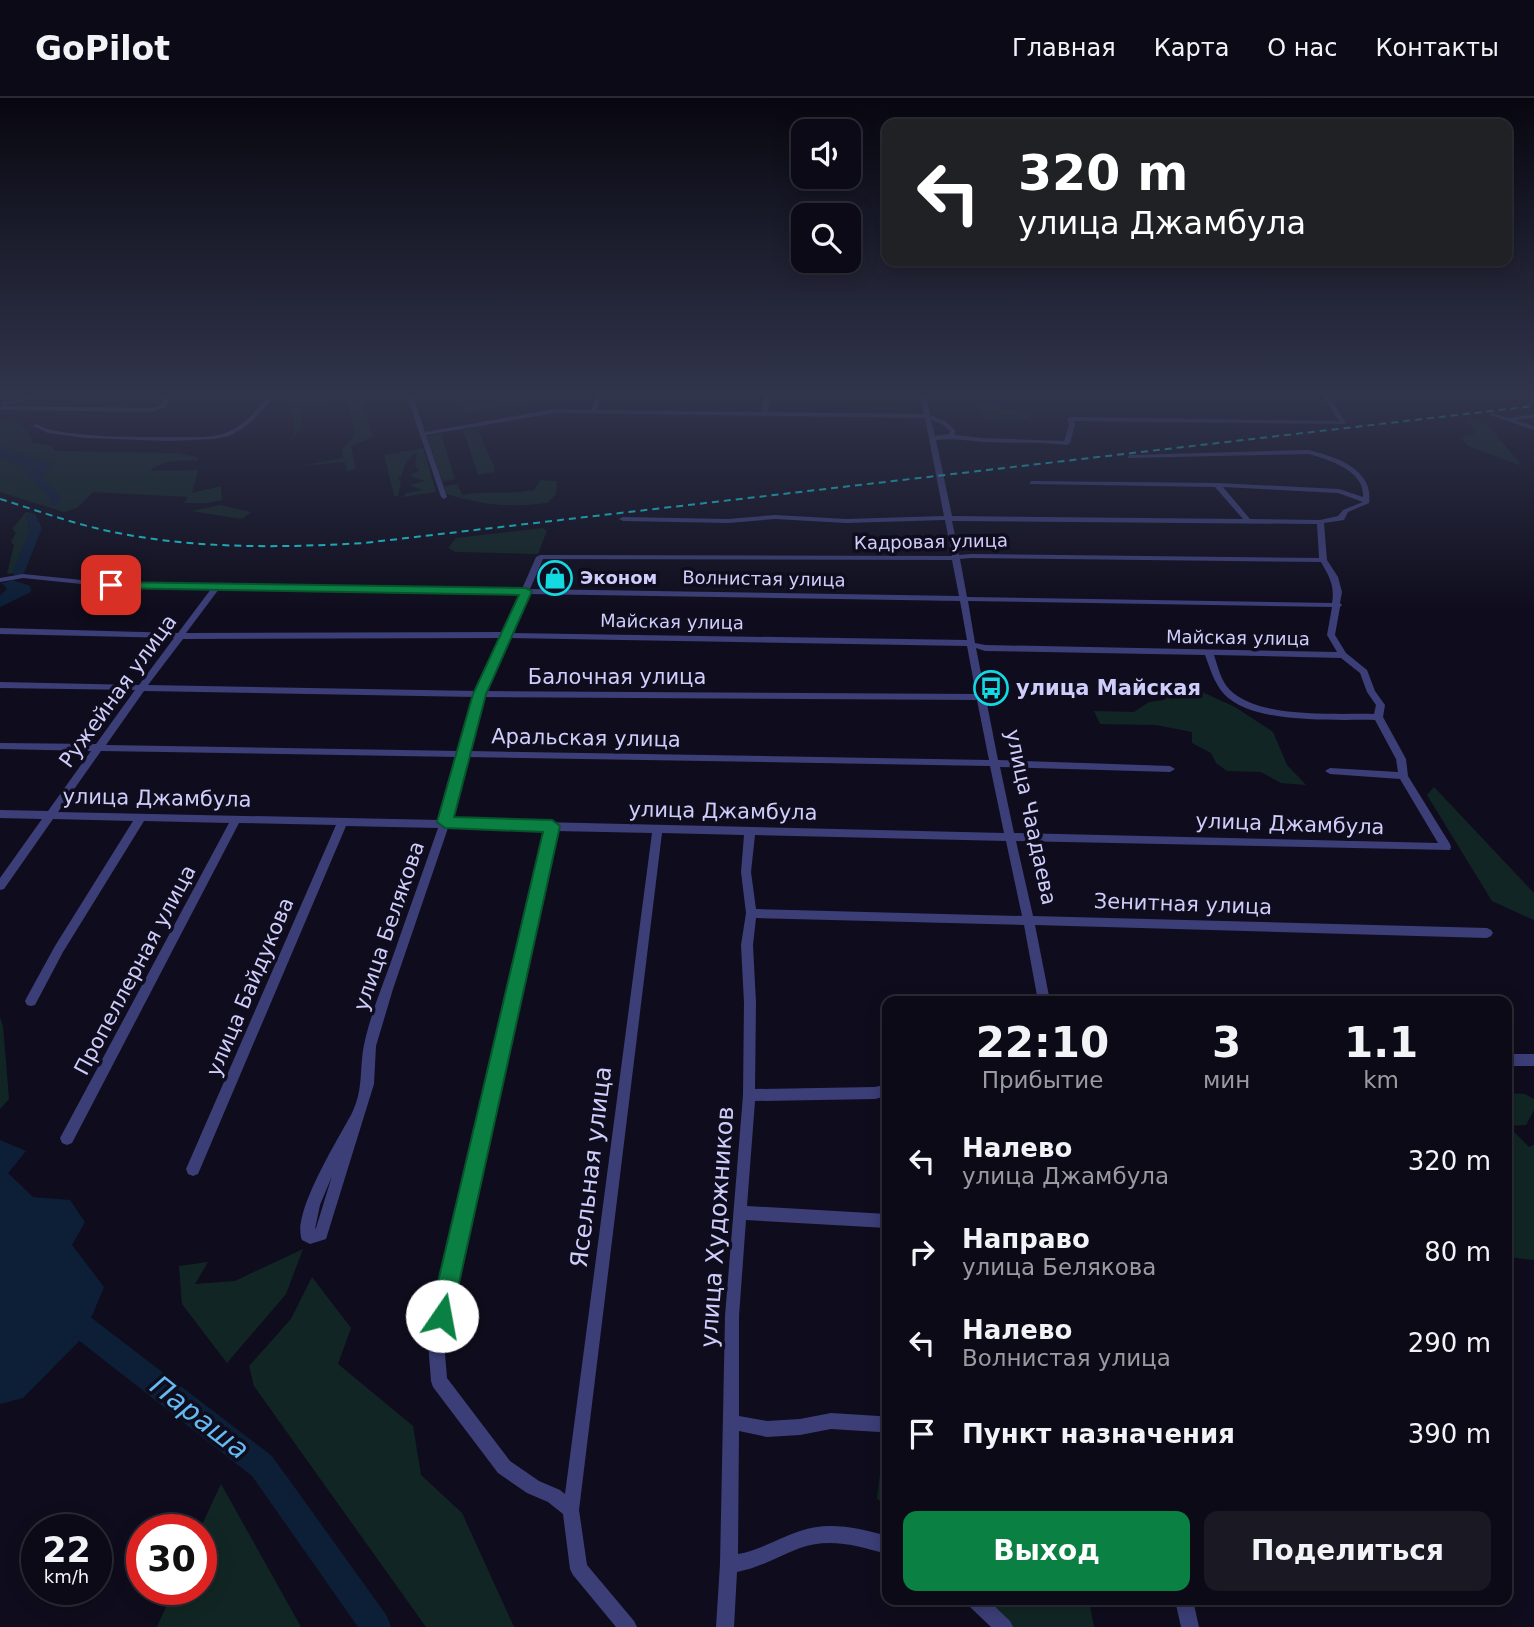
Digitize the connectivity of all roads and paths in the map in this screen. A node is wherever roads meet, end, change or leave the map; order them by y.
1 (434, 467) edge
2 (938, 467) edge
3 (1345, 467) edge
4 (1032, 483) dead end
5 (1217, 485) junction
6 (444, 497) dead end
7 (1367, 501) junction
8 (948, 518) junction
9 (623, 519) dead end
10 (1249, 522) junction
11 (1320, 523) junction
12 (540, 557) joint
13 (957, 557) junction
14 (1323, 560) junction
15 (0, 579) edge
16 (217, 587) junction
17 (526, 591) junction
18 (964, 598) junction
19 (1338, 605) junction
20 (0, 631) edge
21 (505, 635) junction
22 (180, 636) junction
23 (972, 643) junction
24 (1209, 654) junction
25 (1343, 655) junction
26 (0, 685) edge
27 (141, 688) junction
28 (480, 694) junction
29 (982, 697) junction
30 (1378, 717) junction
31 (0, 746) edge
32 (98, 748) junction
33 (462, 755) junction
34 (994, 763) junction
35 (1170, 769) dead end
36 (1330, 772) dead end
37 (1403, 776) junction
38 (0, 814) edge
39 (50, 815) junction
40 (141, 817) junction
41 (236, 819) junction
42 (343, 821) junction
43 (445, 822) junction
44 (552, 826) junction
45 (657, 830) junction
46 (750, 830) junction
47 (1012, 835) junction
48 (0, 886) edge
49 (751, 913) junction
50 (1030, 919) junction
51 (1488, 933) dead end
52 (1043, 996) edge
53 (31, 1001) dead end
54 (1512, 1060) edge
55 (1534, 1060) edge
56 (882, 1091) edge
57 (749, 1094) junction
58 (359, 1113) junction
59 (67, 1138) dead end
60 (193, 1169) dead end
61 (742, 1213) junction
62 (882, 1221) edge
63 (731, 1422) junction
64 (879, 1424) dead end
65 (571, 1510) junction
66 (882, 1543) edge
67 (729, 1564) junction
68 (980, 1605) edge
69 (1185, 1605) edge
70 (628, 1627) edge
71 (726, 1627) edge
72 (1004, 1627) edge
73 (1190, 1627) edge

1 - 6 street
2 - 8 street, улица Чаадаева
3 - 7 street
4 - 5 street
5 - 7 street
5 - 10 street
7 - 11 street
8 - 9 street
8 - 10 street
8 - 13 street, улица Чаадаева
10 - 11 street
11 - 14 street
12 - 13 street, Кадровая улица
12 - 17 street, улица Белякова
13 - 14 street, Кадровая улица
13 - 18 street, улица Чаадаева
14 - 19 street
15 - 16 street, Волнистая улица
16 - 17 street, Волнистая улица
16 - 22 street, Ружейная улица
17 - 18 street, Волнистая улица
17 - 21 street, улица Белякова
18 - 19 street, Волнистая улица
18 - 23 street, улица Чаадаева
19 - 25 street
20 - 22 street, Майская улица
21 - 22 street, Майская улица
21 - 23 street, Майская улица
21 - 28 street, улица Белякова
22 - 27 street, Ружейная улица
23 - 24 street, Майская улица
23 - 29 street, улица Чаадаева
24 - 25 street, Майская улица
24 - 30 street
25 - 30 street
26 - 27 street, Балочная улица
27 - 28 street, Балочная улица
27 - 32 street, Ружейная улица
28 - 29 street, Балочная улица
28 - 33 street, улица Белякова
29 - 34 street, улица Чаадаева
30 - 37 street
31 - 32 street, Аральская улица
32 - 33 street, Аральская улица
32 - 39 street, Ружейная улица
33 - 34 street, Аральская улица
33 - 43 street, улица Белякова
34 - 35 street, Аральская улица
34 - 47 street, улица Чаадаева
36 - 37 street
37 - 47 street, улица Джамбула
38 - 39 street, улица Джамбула
39 - 40 street, улица Джамбула
39 - 48 street, Ружейная улица
40 - 41 street, улица Джамбула
40 - 53 street
41 - 42 street, улица Джамбула
41 - 59 street, Пропеллерная улица
42 - 43 street, улица Джамбула
42 - 60 street, улица Байдукова
43 - 44 street, улица Джамбула
43 - 58 street, улица Белякова
44 - 45 street, улица Джамбула
44 - 65 street
45 - 46 street, улица Джамбула
45 - 65 street, Ясельная улица
46 - 47 street, улица Джамбула
46 - 49 street, улица Художников
47 - 50 street, улица Чаадаева
49 - 50 street, Зенитная улица
49 - 57 street, улица Художников
50 - 51 street, Зенитная улица
50 - 52 street, улица Чаадаева
54 - 55 street
56 - 57 street
57 - 61 street, улица Художников
58 - 58 street, улица Белякова
61 - 62 street
61 - 63 street, улица Художников
63 - 64 street
63 - 67 street, улица Художников
65 - 70 street, Ясельная улица
66 - 67 street
67 - 71 street, улица Художников
68 - 72 street
69 - 73 street

